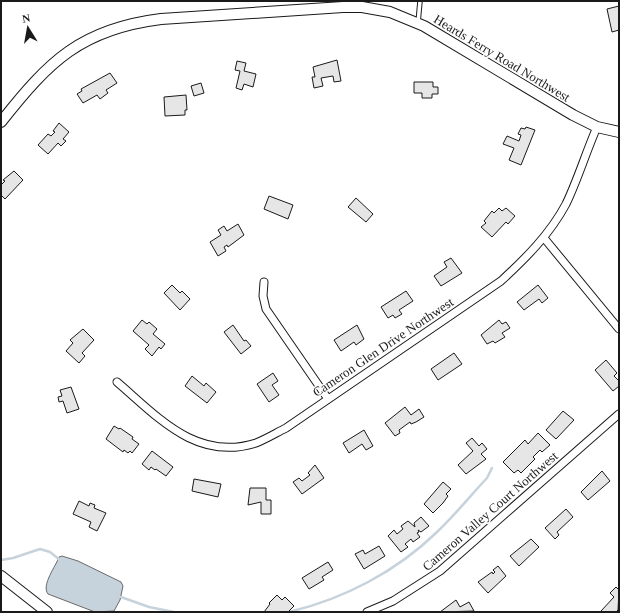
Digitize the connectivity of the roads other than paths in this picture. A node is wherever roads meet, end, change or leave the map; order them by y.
1 (420, 1) edge
2 (418, 24) junction
3 (1, 122) edge
4 (597, 127) junction
5 (619, 132) edge
6 (544, 238) junction
7 (264, 282) dead end
8 (619, 329) edge
9 (117, 382) dead end
10 (328, 399) junction
11 (619, 414) edge
12 (1, 576) edge
13 (47, 612) edge
14 (367, 612) edge

1 - 2 lane
2 - 3 street, Heards Ferry Road Northwest
2 - 4 street, Heards Ferry Road Northwest
4 - 5 street, Heards Ferry Road Northwest
4 - 6 street, Cameron Glen Drive Northwest
6 - 8 street
6 - 10 street, Cameron Glen Drive Northwest
7 - 10 street
9 - 10 street, Cameron Glen Drive Northwest
11 - 14 street, Cameron Valley Court Northwest
12 - 13 street

